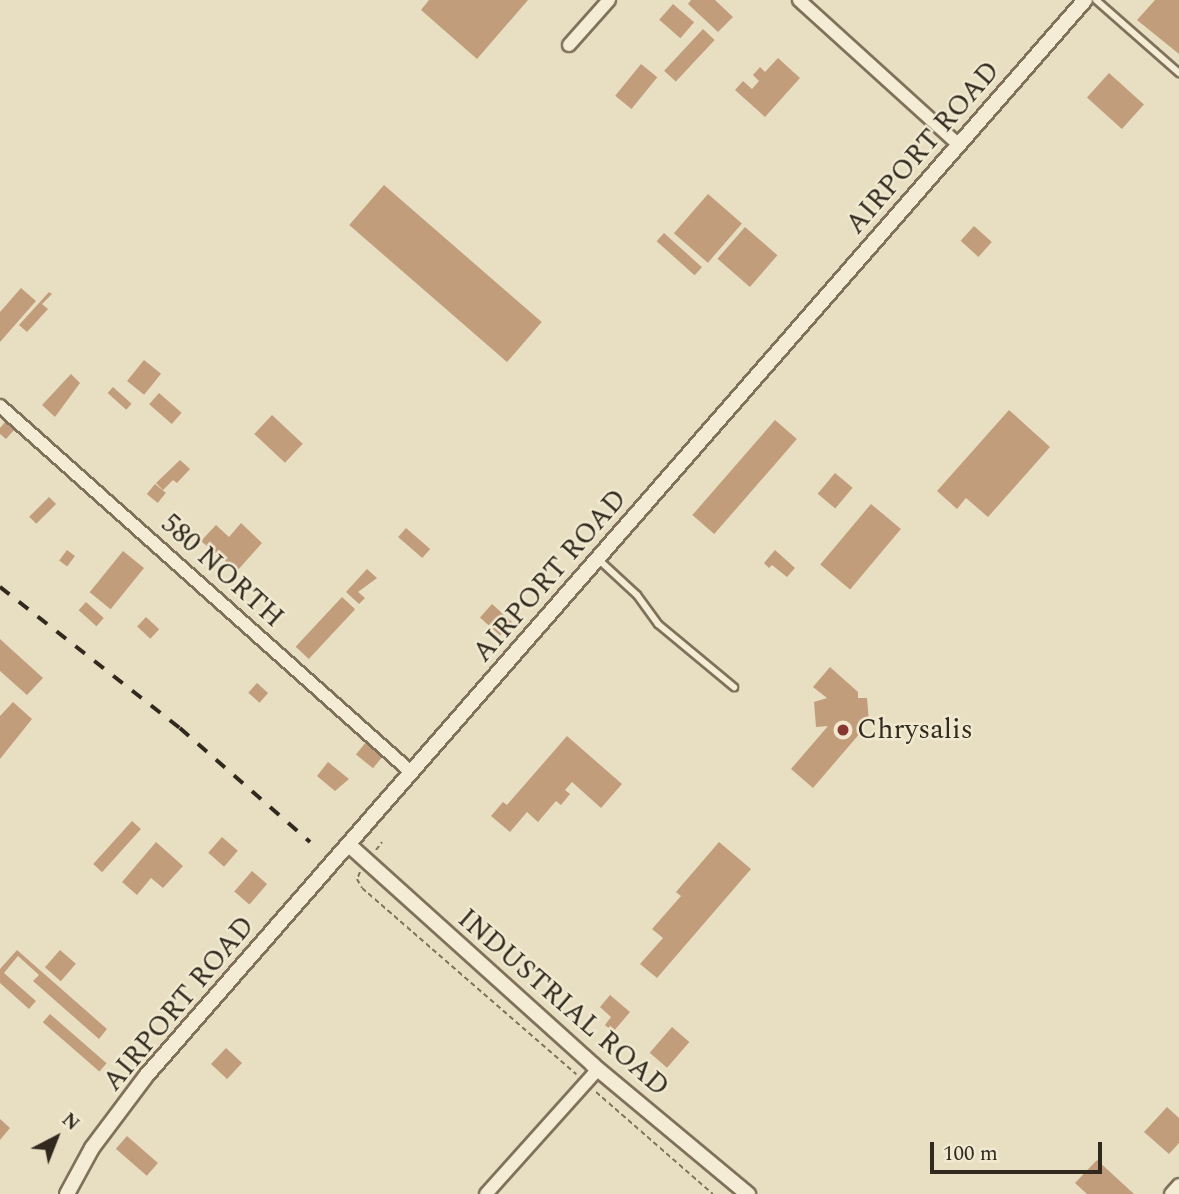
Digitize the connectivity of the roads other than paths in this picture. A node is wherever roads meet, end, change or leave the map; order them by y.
1 (608, 0) edge
2 (799, 0) edge
3 (1085, 0) edge
4 (1096, 0) edge
5 (569, 45) dead end
6 (1179, 73) edge
7 (959, 145) junction
8 (0, 406) edge
9 (598, 559) junction
10 (734, 687) dead end
11 (411, 772) junction
12 (349, 845) junction
13 (598, 1069) junction
14 (1179, 1185) edge
15 (67, 1194) edge
16 (486, 1194) edge
17 (748, 1194) edge
18 (1171, 1194) edge

1 - 5 street
2 - 7 street
3 - 7 street, AIRPORT ROAD
4 - 6 lane
7 - 9 street, AIRPORT ROAD
8 - 11 street, 580 NORTH
9 - 10 lane
9 - 11 street, AIRPORT ROAD
11 - 12 street, AIRPORT ROAD
12 - 13 street, INDUSTRIAL ROAD
12 - 15 street, AIRPORT ROAD
13 - 16 street
13 - 17 street, INDUSTRIAL ROAD
14 - 18 street

